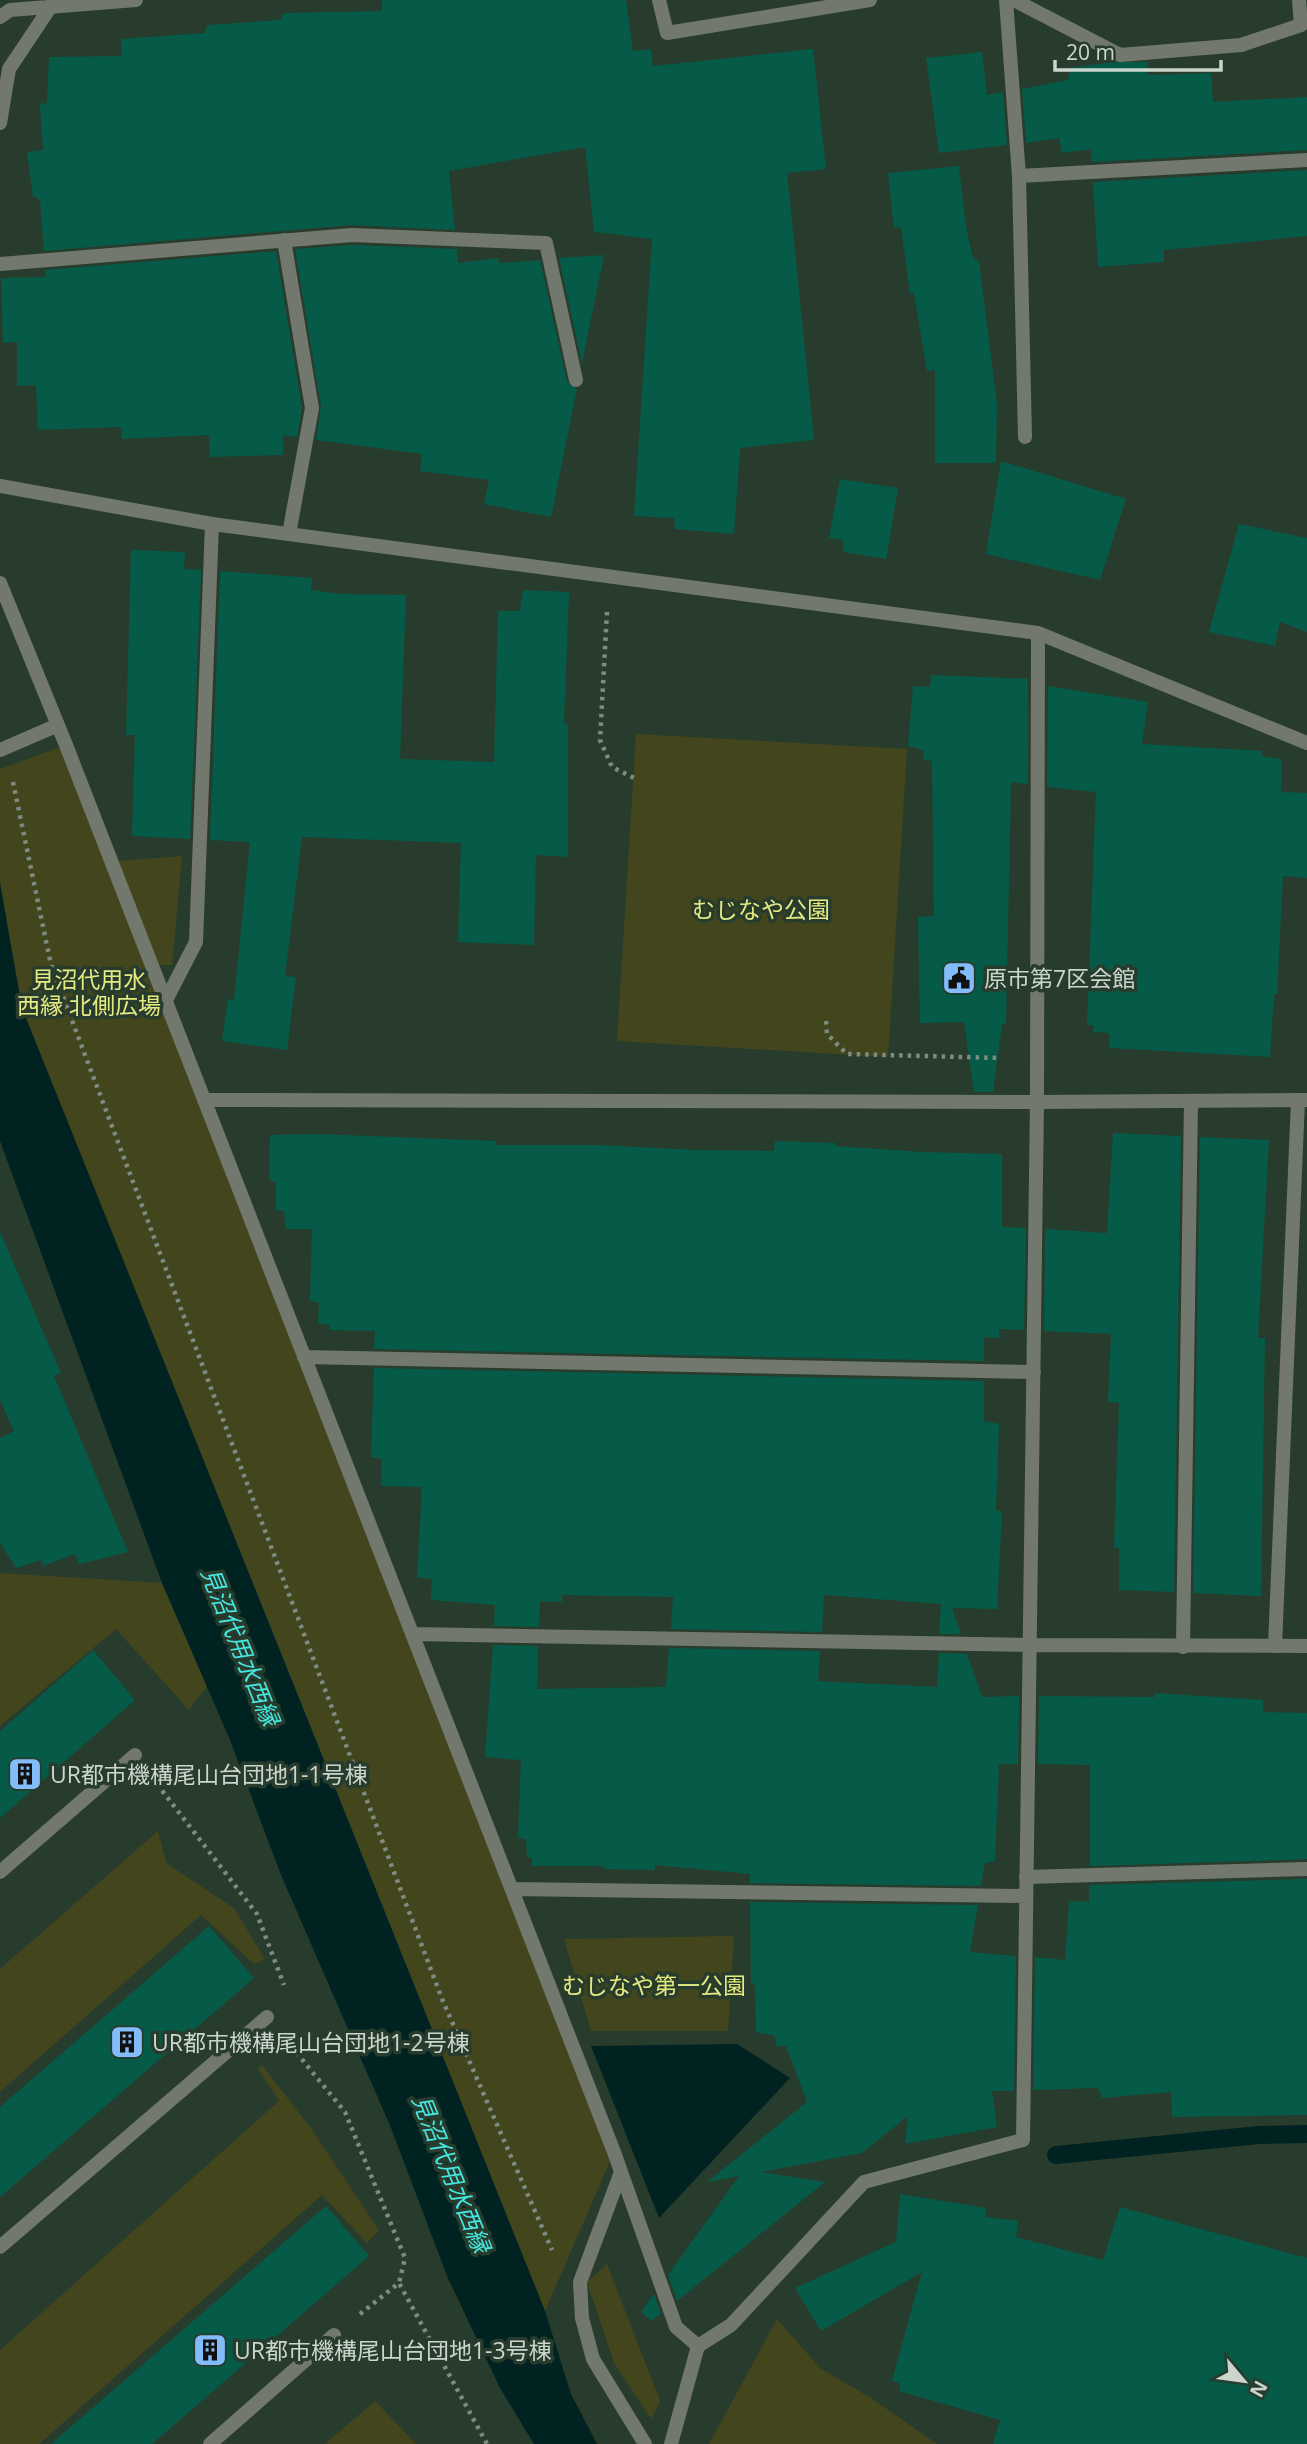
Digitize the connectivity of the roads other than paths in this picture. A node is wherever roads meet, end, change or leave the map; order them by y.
1 (136, 0) edge
2 (659, 0) edge
3 (870, 0) edge
4 (1006, 0) edge
5 (1014, 0) edge
6 (1299, 0) edge
7 (52, 4) edge
8 (0, 17) edge
9 (0, 123) edge
10 (1307, 160) edge
11 (1019, 176) junction
12 (284, 240) junction
13 (0, 264) edge
14 (576, 380) dead end
15 (1025, 437) dead end
16 (0, 486) edge
17 (212, 524) junction
18 (289, 534) junction
19 (0, 583) edge
20 (1038, 633) junction
21 (58, 725) junction
22 (1307, 743) edge
23 (4, 749) edge
24 (166, 1000) junction
25 (204, 1100) junction
26 (1302, 1100) edge
27 (1191, 1101) junction
28 (1037, 1102) junction
29 (304, 1357) junction
30 (1034, 1372) junction
31 (412, 1634) junction
32 (1029, 1645) junction
33 (1275, 1646) junction
34 (1307, 1646) edge
35 (1183, 1647) junction
36 (135, 1755) dead end
37 (1307, 1869) edge
38 (0, 1872) edge
39 (1026, 1877) junction
40 (512, 1889) junction
41 (1026, 1896) junction
42 (267, 2017) dead end
43 (621, 2172) junction
44 (0, 2247) edge
45 (334, 2335) road end
46 (698, 2346) junction
47 (210, 2444) edge
48 (645, 2444) edge
49 (671, 2444) edge

1 - 7 street
2 - 3 street
4 - 11 street
5 - 6 street
7 - 8 street
7 - 9 street
10 - 11 street
11 - 15 street
12 - 13 street
12 - 14 street
12 - 18 street
16 - 17 street
17 - 18 street
17 - 24 street
18 - 20 street
19 - 21 street
20 - 22 street
20 - 28 street
21 - 23 street
21 - 24 street
24 - 25 street
25 - 28 street
25 - 29 street
26 - 27 street
26 - 33 street
27 - 28 street
27 - 35 street
28 - 30 street
29 - 30 street
29 - 31 street
30 - 32 street
31 - 32 street
31 - 40 street
32 - 35 street
32 - 39 street
33 - 34 street
33 - 35 street
36 - 38 street
37 - 39 street
39 - 41 street
40 - 41 street
40 - 43 street
41 - 46 street
42 - 44 street
43 - 46 street
43 - 48 street
45 - 47 street
46 - 49 street

